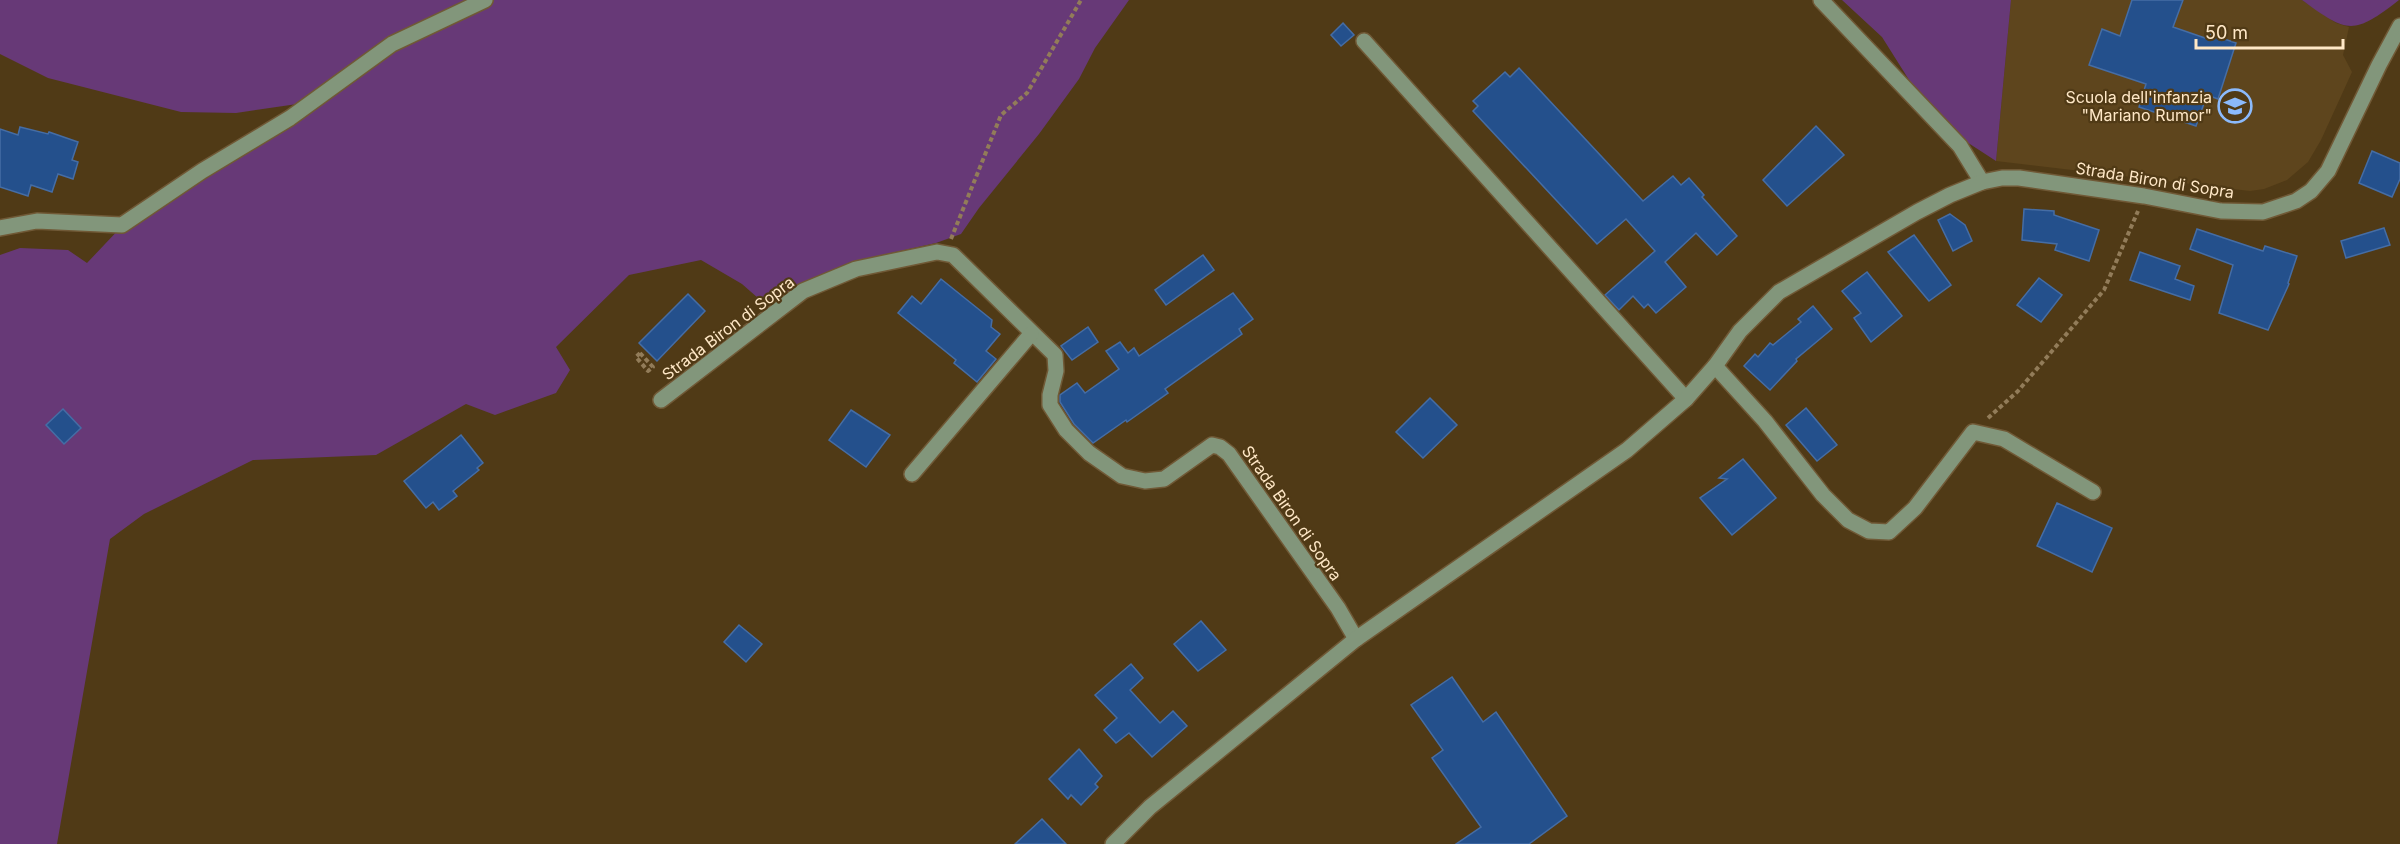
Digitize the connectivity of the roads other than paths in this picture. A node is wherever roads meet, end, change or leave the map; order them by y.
1 (486, 0) edge
2 (1821, 0) edge
3 (2400, 26) edge
4 (1364, 41) dead end
5 (1982, 182) junction
6 (0, 228) edge
7 (1031, 334) junction
8 (1715, 366) junction
9 (1686, 399) junction
10 (661, 400) dead end
11 (912, 474) dead end
12 (2093, 492) dead end
13 (1356, 639) junction
14 (1113, 844) edge

1 - 6 street
2 - 5 street
3 - 5 street, Strada Biron di Sopra
4 - 9 street
5 - 8 street, Strada Biron di Sopra
7 - 10 street, Strada Biron di Sopra
7 - 11 street
7 - 13 street, Strada Biron di Sopra
8 - 9 street, Strada Biron di Sopra
8 - 12 street
9 - 13 street, Strada Biron di Sopra
13 - 14 street, Strada Biron di Sopra

